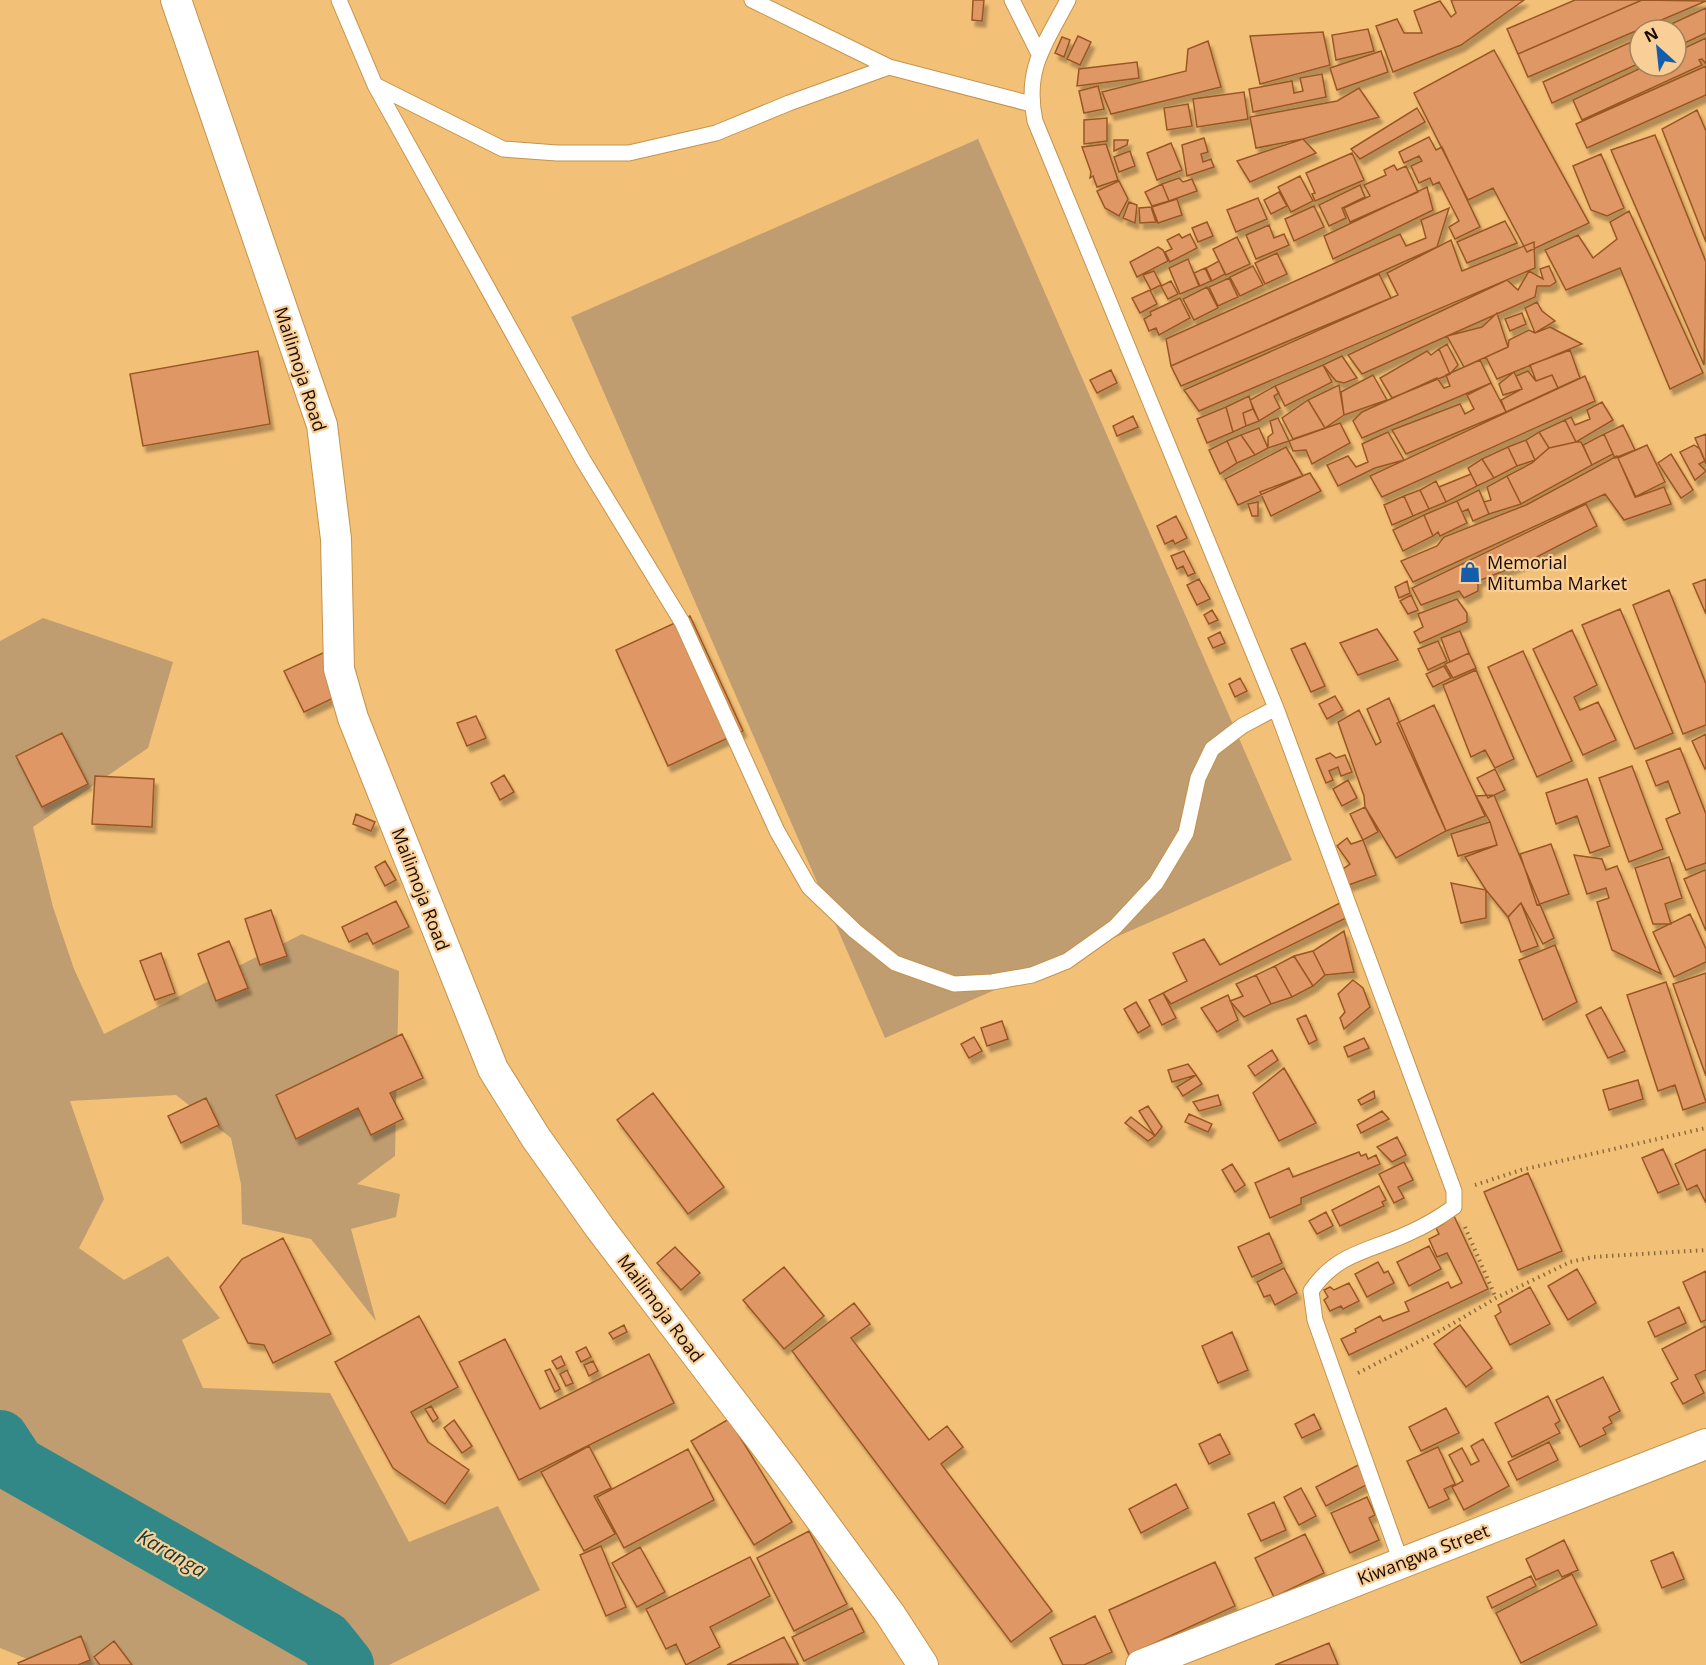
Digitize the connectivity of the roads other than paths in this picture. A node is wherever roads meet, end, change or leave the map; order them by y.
1 (176, 0) edge
2 (339, 0) edge
3 (753, 0) edge
4 (1012, 0) edge
5 (1068, 0) edge
6 (1039, 54) junction
7 (889, 67) junction
8 (375, 85) junction
9 (1031, 104) junction
10 (1276, 708) junction
11 (1706, 1444) edge
12 (1401, 1562) junction
13 (923, 1665) edge
14 (1141, 1665) edge

1 - 13 street, Mailimoja Road
2 - 8 lane
3 - 7 lane
4 - 6 lane
5 - 6 lane
6 - 9 lane
7 - 8 lane
7 - 9 lane
8 - 10 lane
9 - 10 lane
10 - 12 lane
11 - 12 street, Kiwangwa Street
12 - 14 street, Kiwangwa Street

